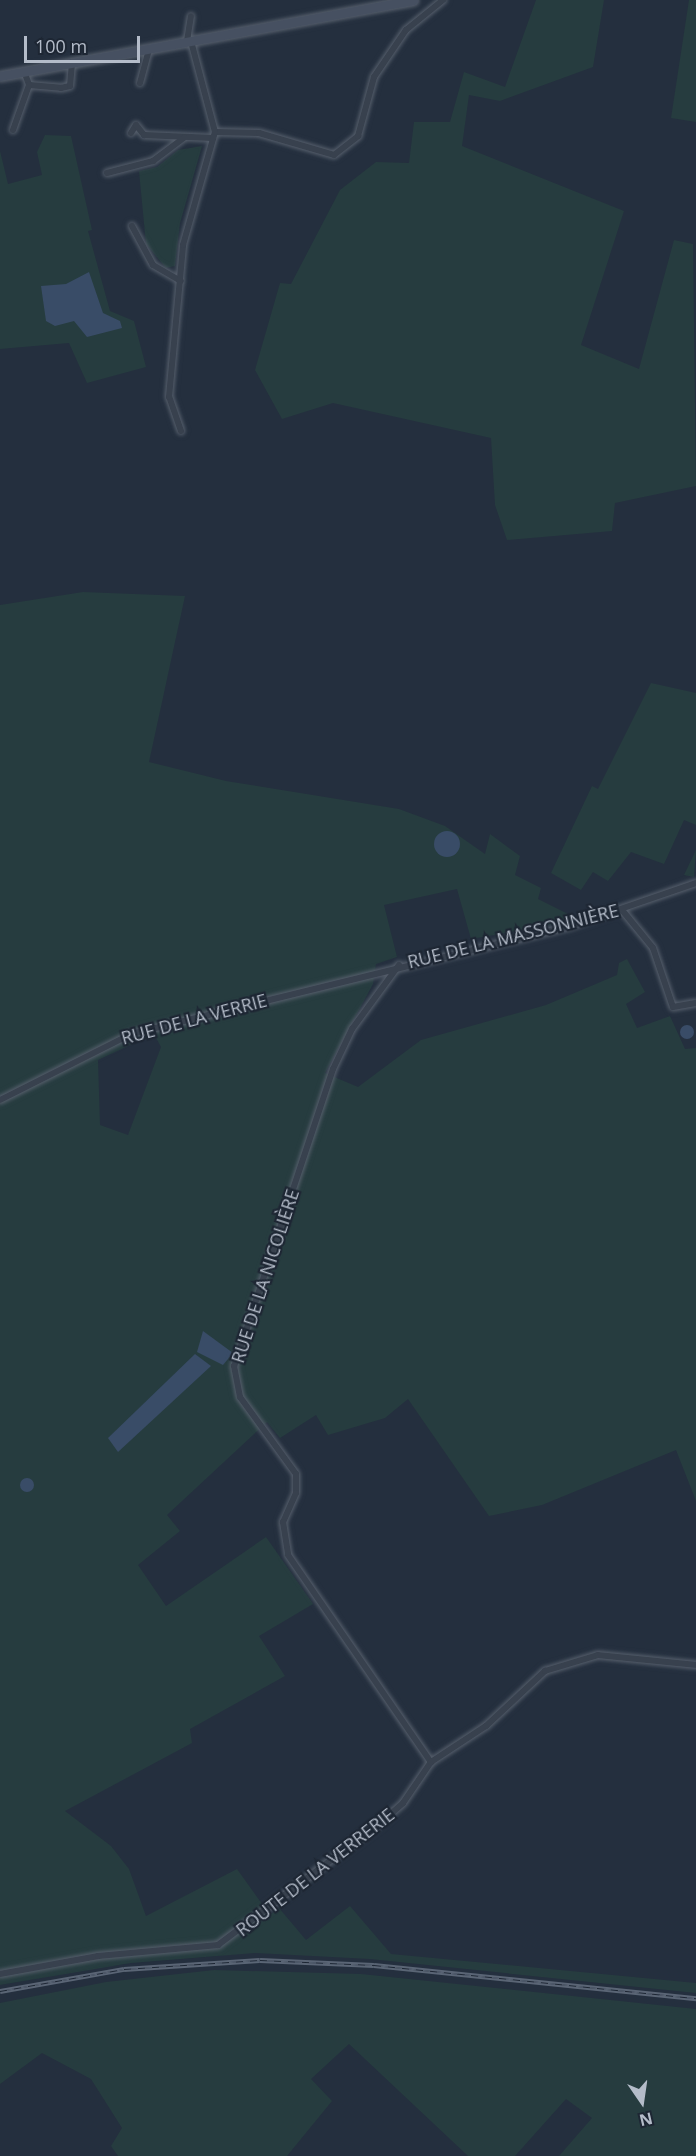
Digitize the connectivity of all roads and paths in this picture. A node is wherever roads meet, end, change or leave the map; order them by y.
1 (413, 0) edge
2 (443, 0) edge
3 (191, 16) dead end
4 (189, 41) junction
5 (149, 49) junction
6 (72, 62) junction
7 (24, 71) junction
8 (0, 76) edge
9 (140, 83) dead end
10 (29, 85) junction
11 (13, 130) dead end
12 (131, 132) dead end
13 (214, 135) junction
14 (184, 138) junction
15 (107, 173) dead end
16 (132, 225) dead end
17 (181, 281) junction
18 (182, 431) dead end
19 (696, 883) edge
20 (622, 910) junction
21 (399, 965) junction
22 (696, 1003) edge
23 (0, 1100) edge
24 (696, 1665) edge
25 (431, 1762) junction
26 (0, 1974) edge

1 - 4 street
2 - 13 street
3 - 4 street
4 - 5 street
4 - 13 street
5 - 6 street
5 - 9 street
6 - 7 street
6 - 10 street
7 - 8 street
7 - 10 street
10 - 11 street
12 - 14 street
13 - 14 street
13 - 17 street
14 - 15 street
16 - 17 street
17 - 18 street
19 - 20 street, RUE DE LA MASSONNIÈRE
20 - 21 street, RUE DE LA MASSONNIÈRE
20 - 22 street
21 - 23 street, RUE DE LA VERRIE
21 - 25 street, RUE DE LA NICOLIÈRE
24 - 25 street
25 - 26 street, ROUTE DE LA VERRERIE

